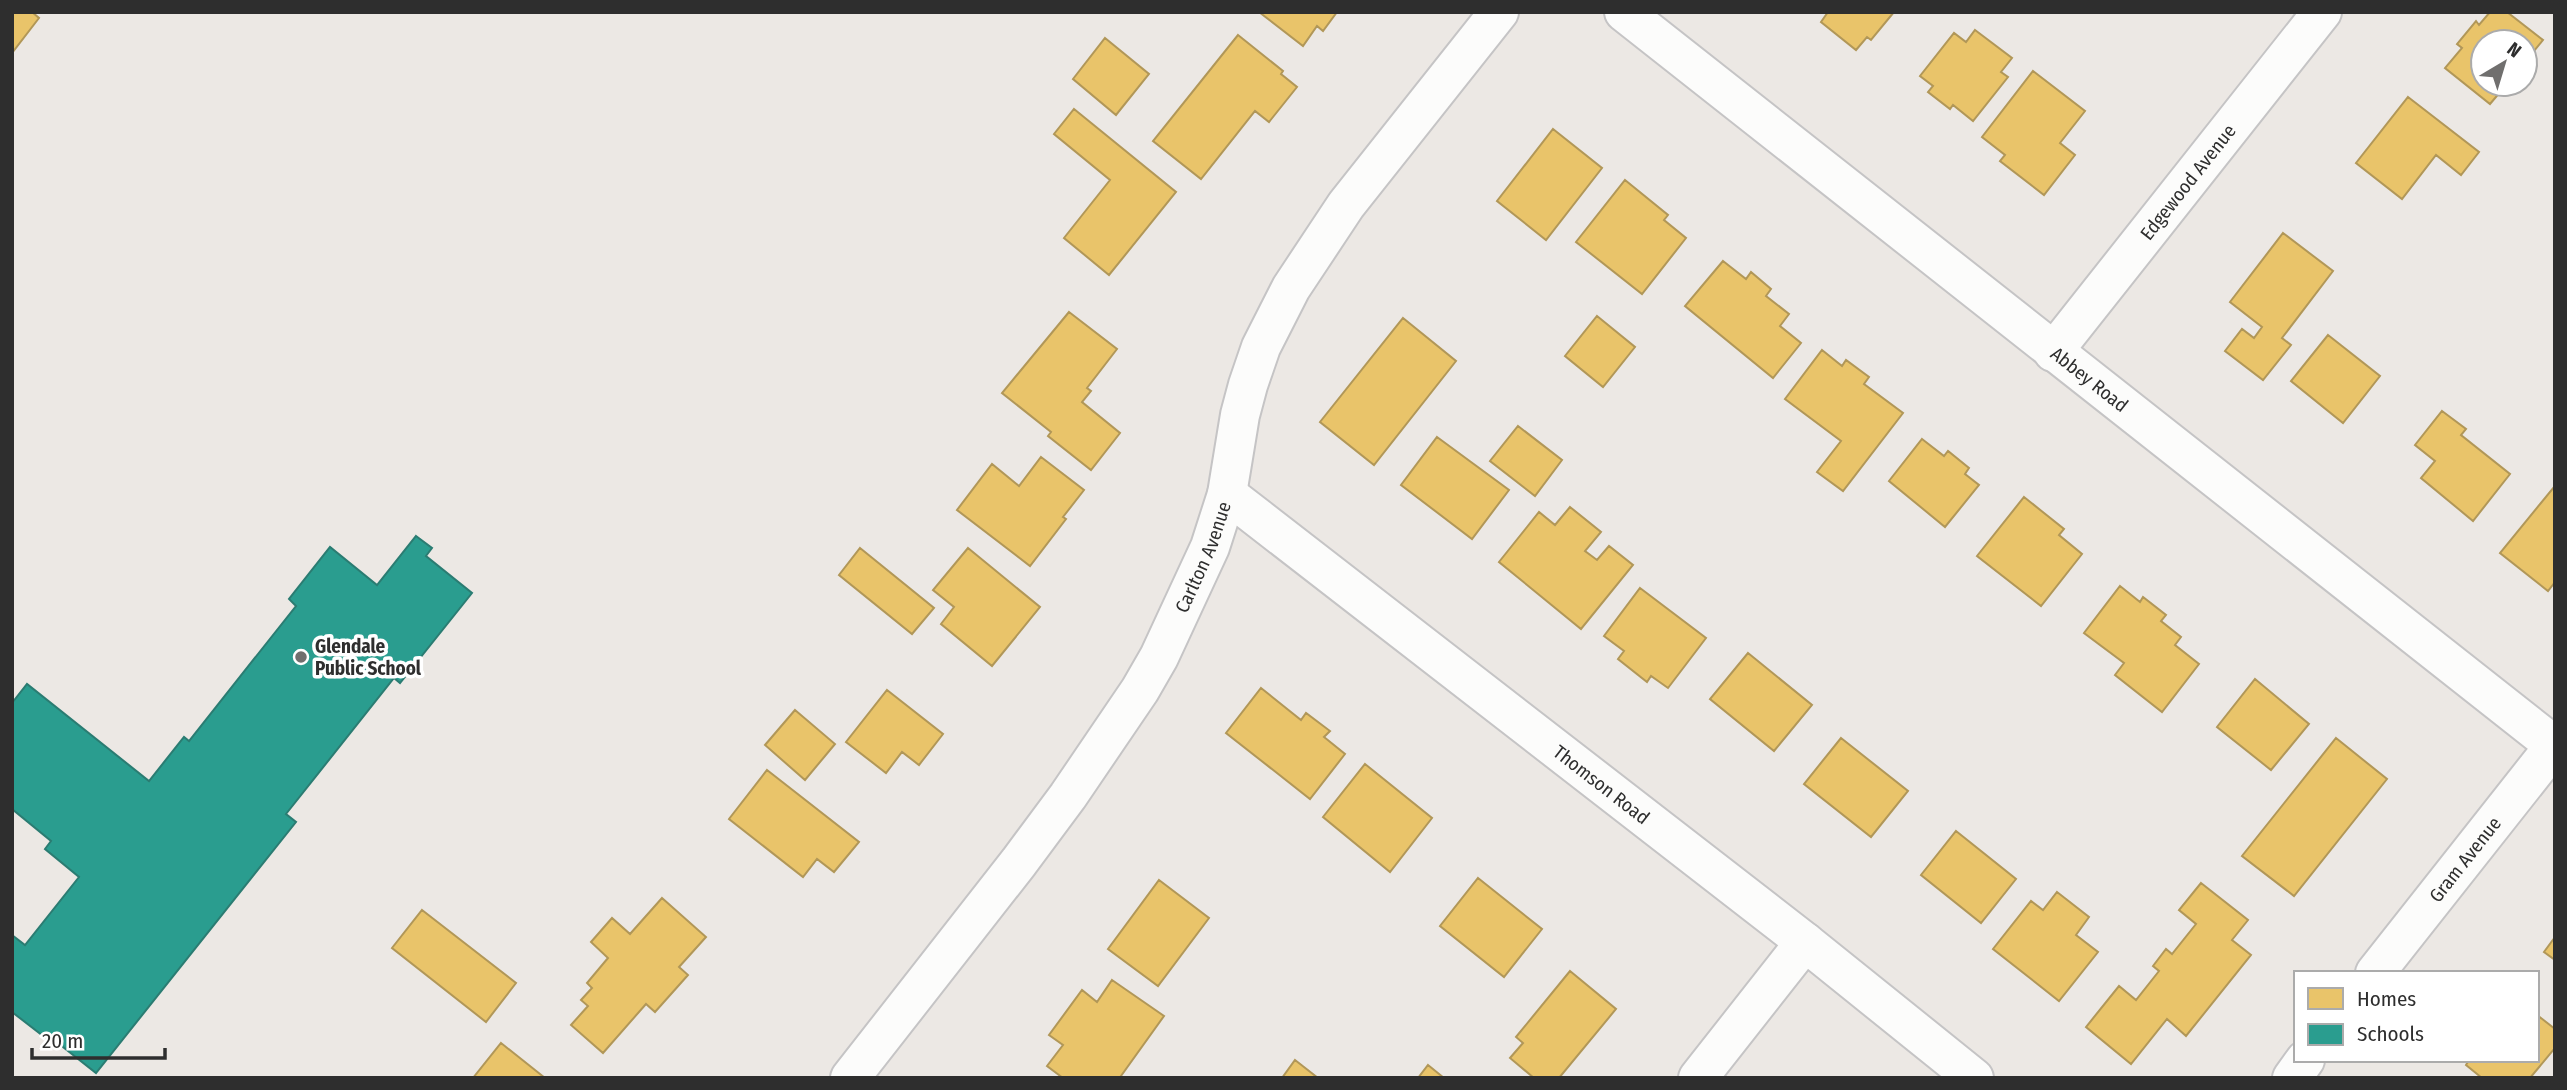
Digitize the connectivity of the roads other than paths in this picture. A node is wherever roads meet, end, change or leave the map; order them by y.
1 (1499, 12) edge
2 (1625, 12) edge
3 (2322, 12) edge
4 (2053, 352) junction
5 (1227, 494) junction
6 (2555, 746) edge
7 (1805, 942) junction
8 (2377, 971) edge
9 (2304, 1062) edge
10 (850, 1078) edge
11 (1698, 1078) edge
12 (1974, 1078) edge
13 (2292, 1078) edge

1 - 5 street, Carlton Avenue
2 - 4 street, Abbey Road
3 - 4 street, Edgewood Avenue
4 - 6 street, Abbey Road
5 - 7 street, Thomson Road
5 - 10 street, Carlton Avenue
6 - 8 street, Gram Avenue
7 - 11 street
7 - 12 street, Thomson Road
9 - 13 street

